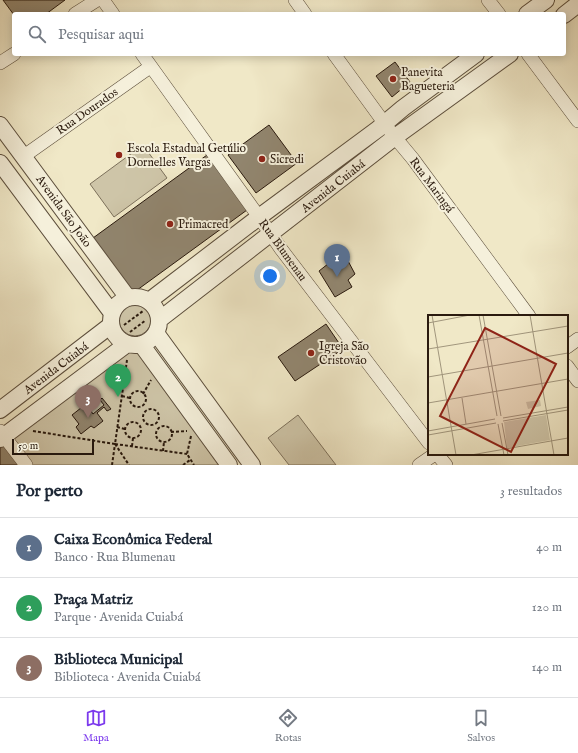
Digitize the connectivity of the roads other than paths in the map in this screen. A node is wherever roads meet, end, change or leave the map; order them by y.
1 (97, 0) edge
2 (104, 0) edge
3 (295, 0) edge
4 (488, 0) edge
5 (546, 0) edge
6 (578, 4) edge
7 (78, 12) edge
8 (112, 12) edge
9 (304, 12) edge
10 (497, 12) edge
11 (530, 12) edge
12 (566, 13) edge
13 (12, 55) edge
14 (143, 56) edge
15 (335, 56) edge
16 (473, 56) edge
17 (507, 56) edge
18 (529, 56) edge
19 (0, 63) edge
20 (150, 67) junction
21 (578, 121) edge
22 (384, 124) junction
23 (0, 125) edge
24 (394, 138) junction
25 (24, 156) junction
26 (0, 163) edge
27 (259, 217) junction
28 (271, 234) junction
29 (128, 298) junction
30 (149, 301) junction
31 (528, 315) edge
32 (111, 319) junction
33 (157, 326) junction
34 (578, 339) edge
35 (568, 347) edge
36 (132, 349) junction
37 (568, 367) edge
38 (578, 381) edge
39 (0, 410) edge
40 (1, 435) edge
41 (428, 442) edge
42 (434, 455) edge
43 (437, 455) edge
44 (26, 465) edge
45 (229, 465) edge
46 (252, 465) edge
47 (419, 465) edge
48 (446, 465) edge

1 - 7 street
2 - 8 street
3 - 9 street
4 - 10 street
5 - 11 street
6 - 12 street
13 - 19 street
14 - 20 street, Rua Blumenau
15 - 22 street, Rua Maringá
16 - 22 street, Avenida Cuiabá
17 - 24 street, Avenida Cuiabá
18 - 21 street
20 - 25 street, Rua Dourados
20 - 27 street, Rua Blumenau
22 - 24 street, Rua Maringá
22 - 27 street, Avenida Cuiabá
23 - 25 street, Avenida São João
24 - 28 street, Avenida Cuiabá
24 - 31 street, Rua Maringá
25 - 29 street, Avenida São João
26 - 32 street, Avenida São João
27 - 28 street, Rua Blumenau
27 - 30 street, Avenida Cuiabá
28 - 33 street, Avenida Cuiabá
28 - 41 street, Rua Blumenau
29 - 30 street
29 - 32 street
30 - 33 street
32 - 36 street
32 - 39 street, Avenida Cuiabá
33 - 36 street
33 - 46 street
34 - 35 street
36 - 40 street, Avenida Cuiabá
36 - 45 street
37 - 38 street
40 - 44 street
42 - 47 street
43 - 48 street

